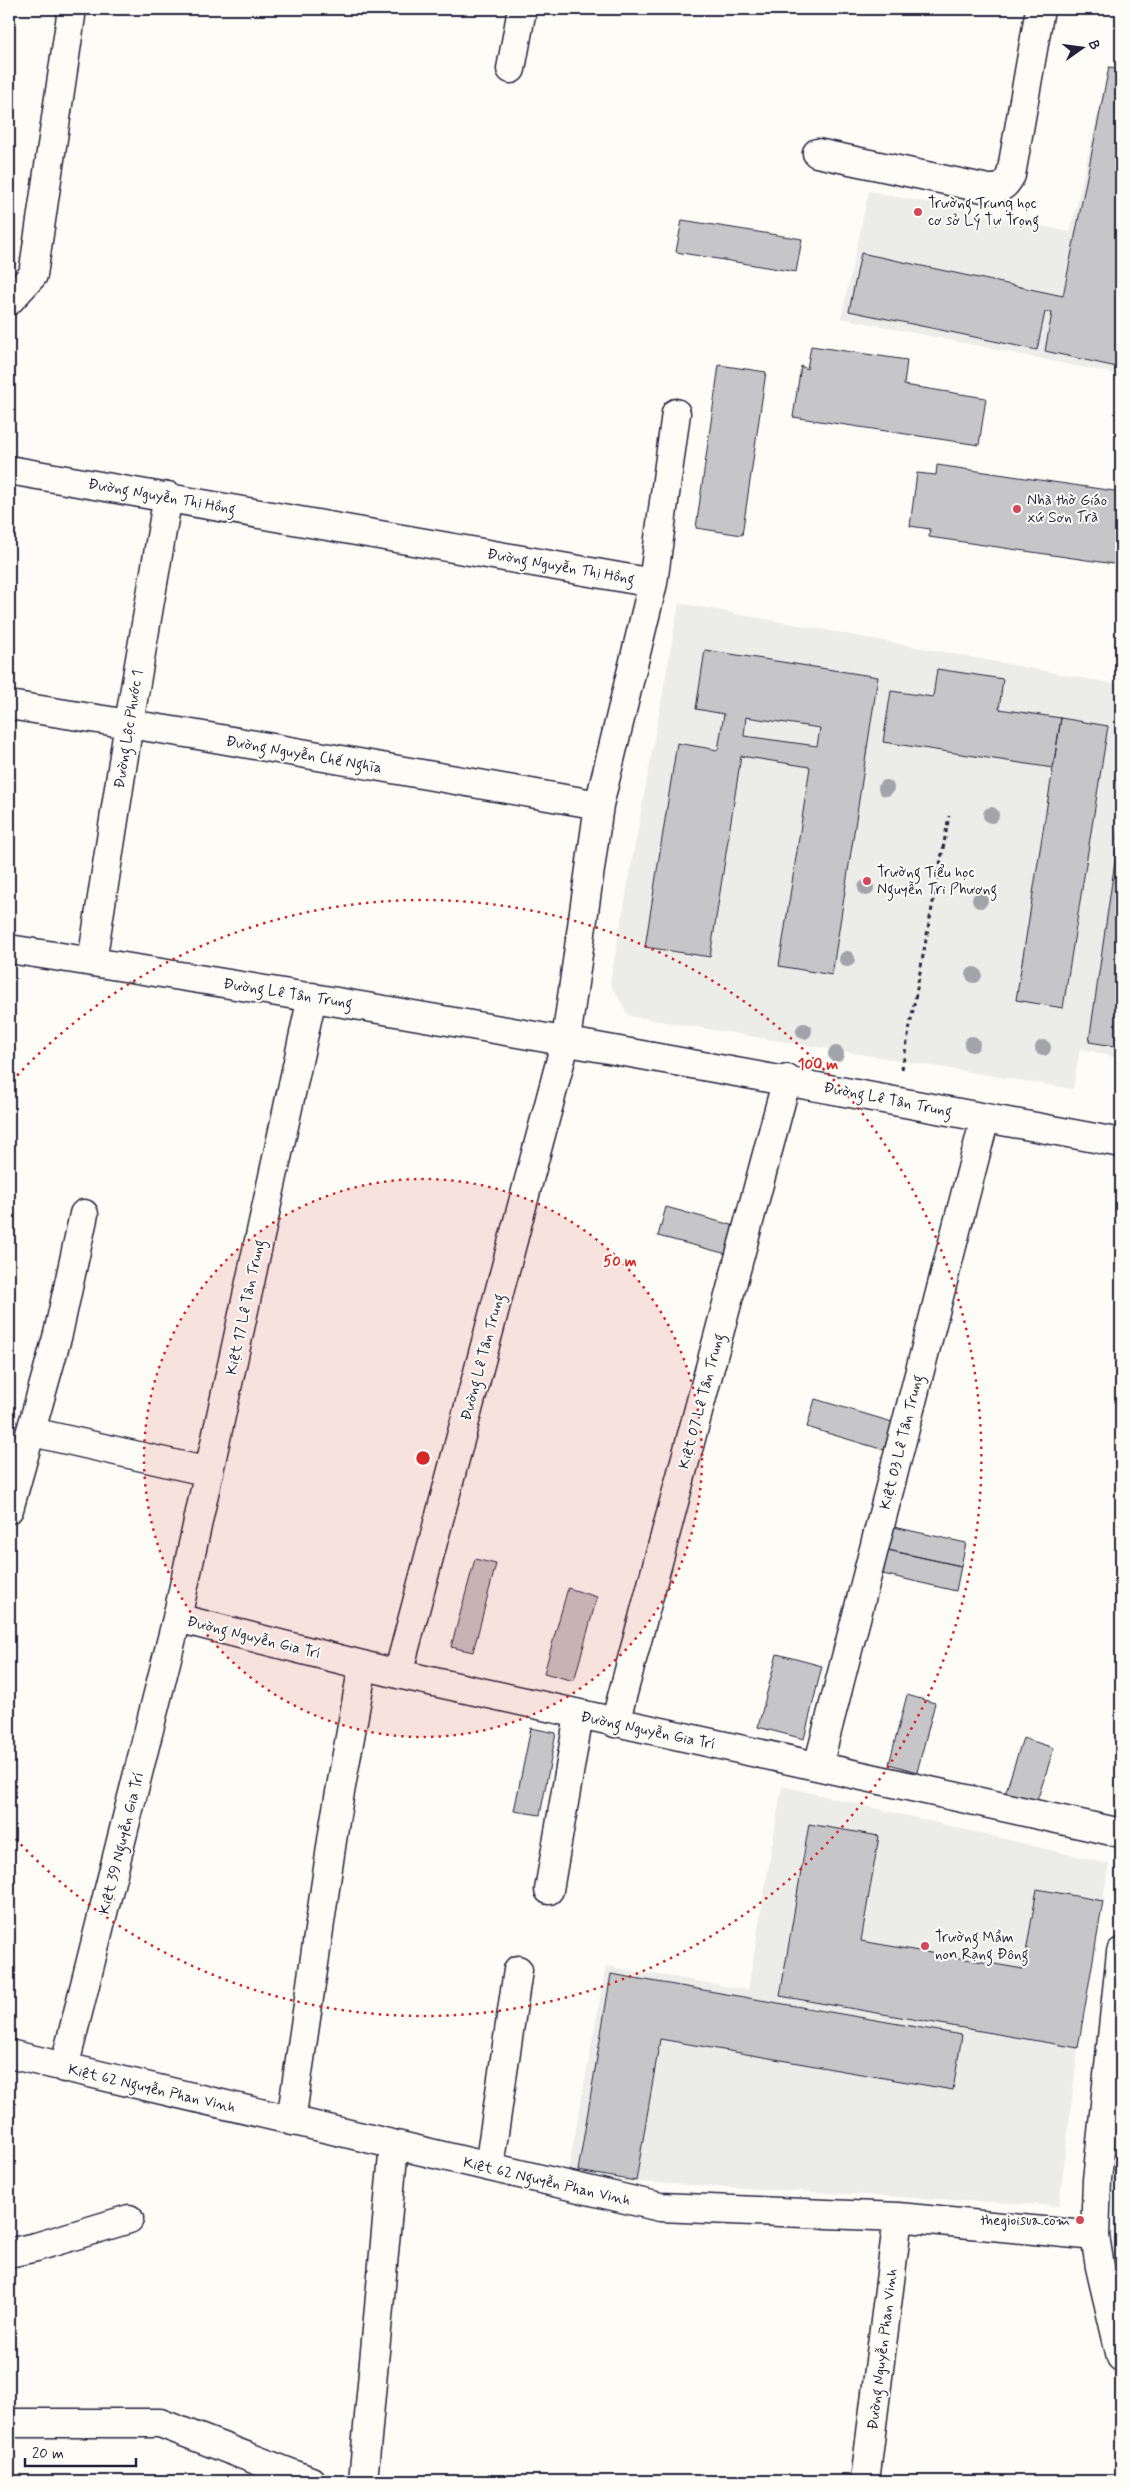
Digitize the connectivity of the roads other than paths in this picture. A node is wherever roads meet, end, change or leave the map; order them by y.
1 (72, 9) edge
2 (522, 9) edge
3 (1040, 9) edge
4 (511, 69) dead end
5 (817, 153) dead end
6 (9, 301) edge
7 (676, 413) dead end
8 (9, 470) edge
9 (168, 496) junction
10 (653, 582) junction
11 (9, 704) edge
12 (129, 723) junction
13 (599, 805) junction
14 (9, 949) edge
15 (92, 962) junction
16 (312, 997) junction
17 (566, 1040) junction
18 (787, 1080) junction
19 (985, 1118) junction
20 (1121, 1143) edge
21 (84, 1214) dead end
22 (32, 1432) junction
23 (209, 1472) junction
24 (9, 1510) edge
25 (178, 1618) junction
26 (363, 1665) junction
27 (398, 1674) junction
28 (579, 1715) junction
29 (615, 1723) junction
30 (818, 1766) junction
31 (1121, 1833) edge
32 (549, 1890) dead end
33 (1121, 1952) edge
34 (518, 1970) dead end
35 (9, 2054) edge
36 (64, 2068) junction
37 (291, 2121) junction
38 (394, 2145) junction
39 (489, 2167) junction
40 (898, 2216) junction
41 (129, 2219) dead end
42 (1095, 2236) junction
43 (9, 2253) edge
44 (1121, 2357) edge
45 (9, 2423) edge
46 (310, 2481) edge
47 (363, 2481) edge
48 (865, 2481) edge

1 - 6 street
2 - 4 street
3 - 5 street
7 - 10 street
8 - 9 street, Đường Nguyễn Thị Hồng
9 - 10 street, Đường Nguyễn Thị Hồng
9 - 12 street, Đường Lộc Phước 1
10 - 13 street, Đường Nguyễn Thị Hồng
11 - 12 street, Đường Nguyễn Chế Nghĩa
12 - 13 street, Đường Nguyễn Chế Nghĩa
12 - 15 street, Đường Lộc Phước 1
13 - 17 street, Đường Nguyễn Thị Hồng
14 - 15 street, Đường Lê Tân Trung
15 - 16 street, Đường Lê Tân Trung
16 - 17 street, Đường Lê Tân Trung
16 - 23 street, Kiệt 17 Lê Tân Trung
17 - 18 street, Đường Lê Tân Trung
17 - 27 street, Đường Lê Tân Trung
18 - 19 street, Đường Lê Tân Trung
18 - 29 street, Kiệt 07 Lê Tân Trung
19 - 20 street, Đường Lê Tân Trung
19 - 30 street, Kiệt 03 Lê Tân Trung
21 - 22 street
22 - 23 street
22 - 24 street
23 - 25 street, Kiệt 17 Lê Tân Trung
25 - 26 street, Đường Nguyễn Gia Trí
25 - 36 street, Kiệt 39 Nguyễn Gia Trí
26 - 27 street, Đường Nguyễn Gia Trí
26 - 37 street
27 - 28 street, Đường Nguyễn Gia Trí
28 - 29 street, Đường Nguyễn Gia Trí
28 - 32 street
29 - 30 street, Đường Nguyễn Gia Trí
30 - 31 street, Đường Nguyễn Gia Trí
33 - 42 street
34 - 39 street
35 - 36 street, Kiệt 62 Nguyễn Phan Vinh
36 - 37 street, Kiệt 62 Nguyễn Phan Vinh
37 - 38 street, Kiệt 62 Nguyễn Phan Vinh
38 - 39 street, Kiệt 62 Nguyễn Phan Vinh
38 - 47 street
39 - 40 street, Kiệt 62 Nguyễn Phan Vinh
40 - 42 street, Kiệt 62 Nguyễn Phan Vinh
40 - 48 street, Đường Nguyễn Phan Vinh
41 - 43 street
42 - 44 street
45 - 46 street

